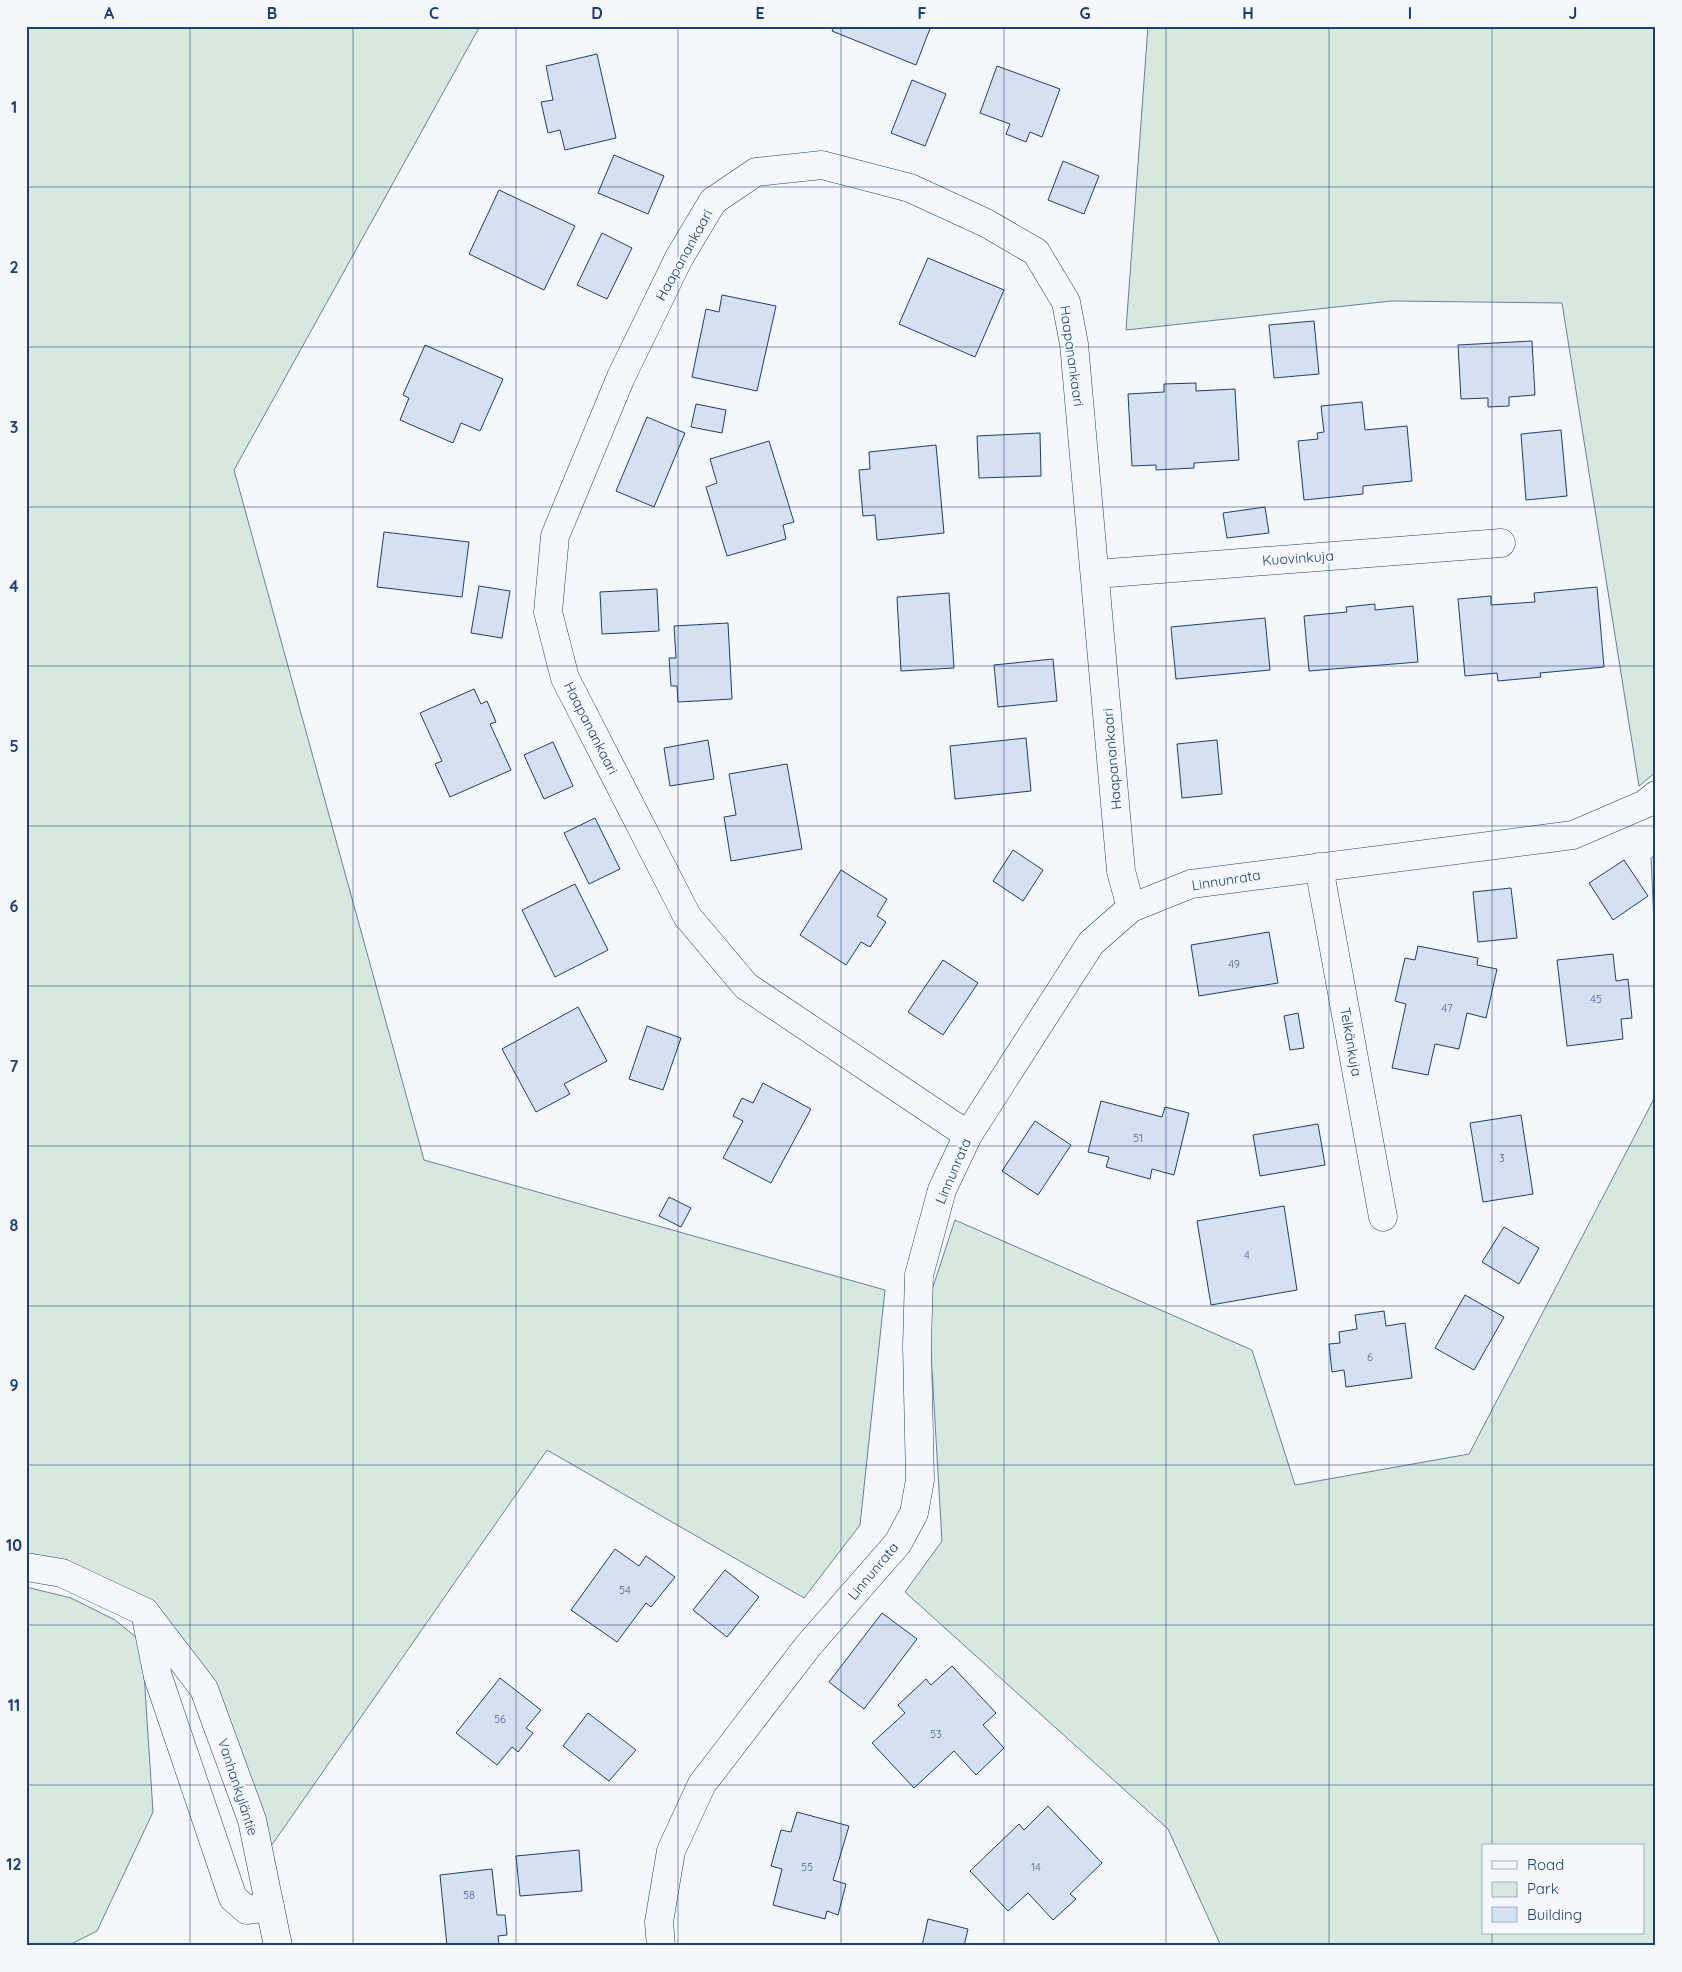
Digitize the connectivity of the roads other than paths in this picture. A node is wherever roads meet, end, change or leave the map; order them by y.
1 (1501, 543) dead end
2 (1096, 574) junction
3 (1656, 795) edge
4 (1319, 867) junction
5 (1131, 908) junction
6 (968, 1135) junction
7 (1383, 1217) dead end
8 (26, 1567) edge
9 (145, 1612) junction
10 (270, 1907) junction
11 (278, 1946) edge
12 (661, 1946) edge

1 - 2 street, Kuovinkuja
2 - 5 street, Haapanankaari
2 - 6 street, Haapanankaari
3 - 4 street, Linnunrata
4 - 5 street, Linnunrata
4 - 7 street, Telkänkuja
5 - 6 street, Linnunrata
6 - 12 street, Linnunrata
8 - 9 street
9 - 10 street, Vanhankyläntie
9 - 10 street
10 - 11 street, Vanhankyläntie

